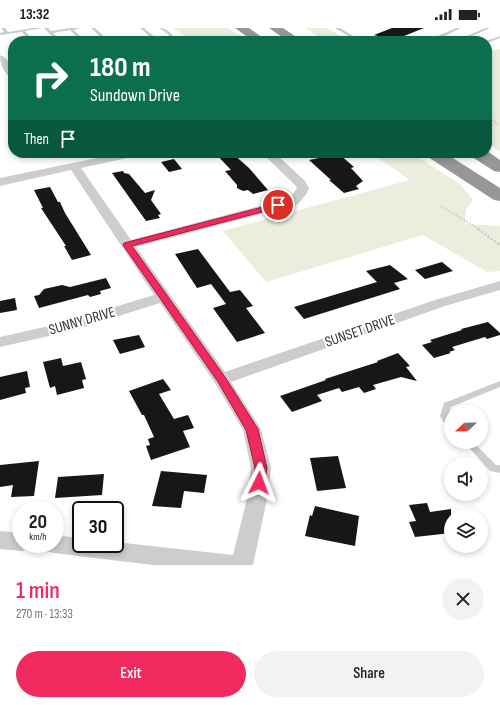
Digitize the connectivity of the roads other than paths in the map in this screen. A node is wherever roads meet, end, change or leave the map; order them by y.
1 (3, 28) edge
2 (41, 28) edge
3 (46, 28) edge
4 (78, 28) edge
5 (93, 28) edge
6 (142, 28) edge
7 (161, 28) edge
8 (241, 28) edge
9 (275, 28) edge
10 (296, 28) edge
11 (337, 28) edge
12 (459, 28) edge
13 (488, 28) edge
14 (71, 29) junction
15 (23, 31) junction
16 (51, 32) junction
17 (7, 33) junction
18 (0, 34) edge
19 (28, 36) edge
20 (55, 36) edge
21 (78, 36) edge
22 (102, 36) edge
23 (151, 36) edge
24 (170, 36) edge
25 (253, 36) edge
26 (288, 36) edge
27 (304, 36) edge
28 (351, 36) edge
29 (441, 36) edge
30 (470, 36) edge
31 (0, 58) edge
32 (8, 67) edge
33 (113, 158) edge
34 (273, 158) edge
35 (442, 158) edge
36 (486, 158) edge
37 (74, 166) junction
38 (500, 167) edge
39 (0, 182) edge
40 (500, 196) edge
41 (127, 245) junction
42 (500, 285) edge
43 (163, 297) junction
44 (0, 342) edge
45 (221, 379) junction
46 (500, 384) edge
47 (447, 405) edge
48 (475, 449) edge
49 (500, 469) edge
50 (0, 540) edge
51 (12, 541) edge
52 (64, 545) edge
53 (234, 565) edge
54 (242, 565) edge

1 - 17 lane
2 - 15 lane
3 - 16 lane
4 - 14 lane
5 - 22 lane
6 - 23 lane
7 - 24 lane
8 - 25 highway
9 - 26 highway
10 - 27 highway
11 - 28 lane
12 - 29 lane
13 - 30 lane
14 - 16 lane
14 - 21 lane
15 - 17 lane
15 - 19 lane
16 - 20 lane
17 - 18 lane
31 - 32 street
33 - 37 street
34 - 41 street
35 - 40 highway
36 - 38 highway
37 - 39 street
37 - 41 street
41 - 43 street
42 - 45 street, SUNSET DRIVE
43 - 44 street, SUNNY DRIVE
43 - 45 street
45 - 54 street
46 - 47 lane
48 - 49 lane
50 - 51 street
52 - 53 street

